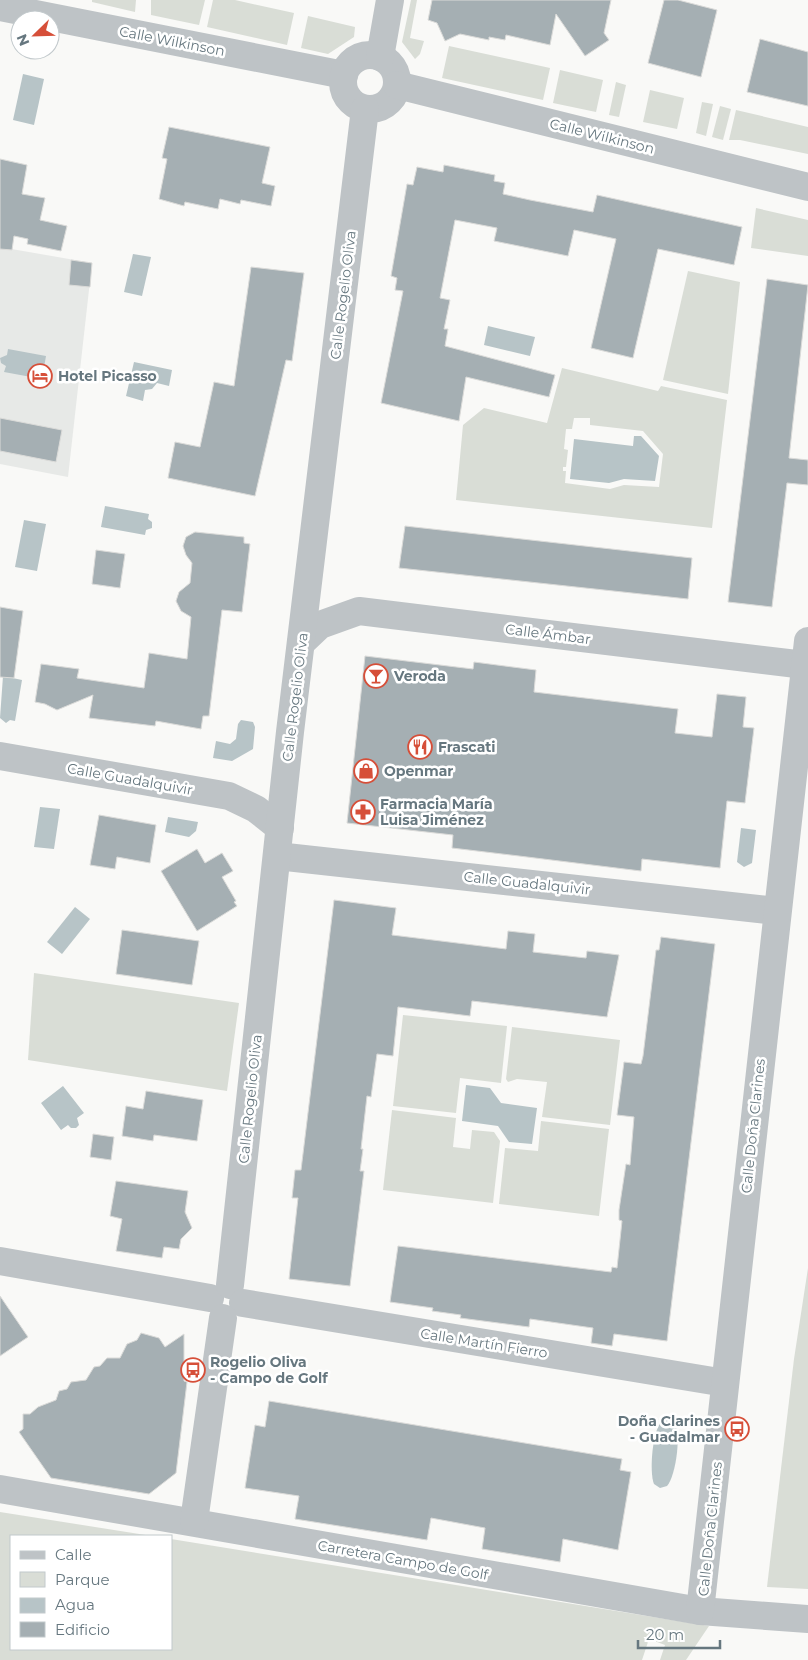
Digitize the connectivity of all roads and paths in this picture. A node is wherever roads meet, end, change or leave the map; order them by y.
1 (390, 0) edge
2 (0, 7) edge
3 (380, 57) junction
4 (344, 75) junction
5 (397, 85) junction
6 (365, 109) junction
7 (808, 187) edge
8 (301, 643) junction
9 (806, 653) edge
10 (0, 756) edge
11 (280, 828) junction
12 (278, 856) junction
13 (777, 911) junction
14 (0, 1261) edge
15 (227, 1301) junction
16 (725, 1383) junction
17 (0, 1489) edge
18 (194, 1522) junction
19 (700, 1611) junction
20 (808, 1619) edge

1 - 3 street
2 - 4 street, Calle Wilkinson
3 - 4 street
3 - 5 street
4 - 6 street
5 - 6 street
5 - 7 street, Calle Wilkinson
6 - 8 street, Calle Rogelio Oliva
8 - 9 street, Calle Ámbar
8 - 11 street, Calle Rogelio Oliva
9 - 13 street, Calle Doña Clarines
10 - 11 street, Calle Guadalquivir
11 - 12 street, Calle Rogelio Oliva
12 - 13 street, Calle Guadalquivir
12 - 15 street, Calle Rogelio Oliva
13 - 16 street, Calle Doña Clarines
14 - 15 street, Calle Martín Fierro
15 - 16 street, Calle Martín Fierro
15 - 18 street, Calle Rogelio Oliva
16 - 19 street, Calle Doña Clarines
17 - 18 street, Carretera Campo de Golf
18 - 19 street, Carretera Campo de Golf
19 - 20 street, Carretera Campo de Golf

